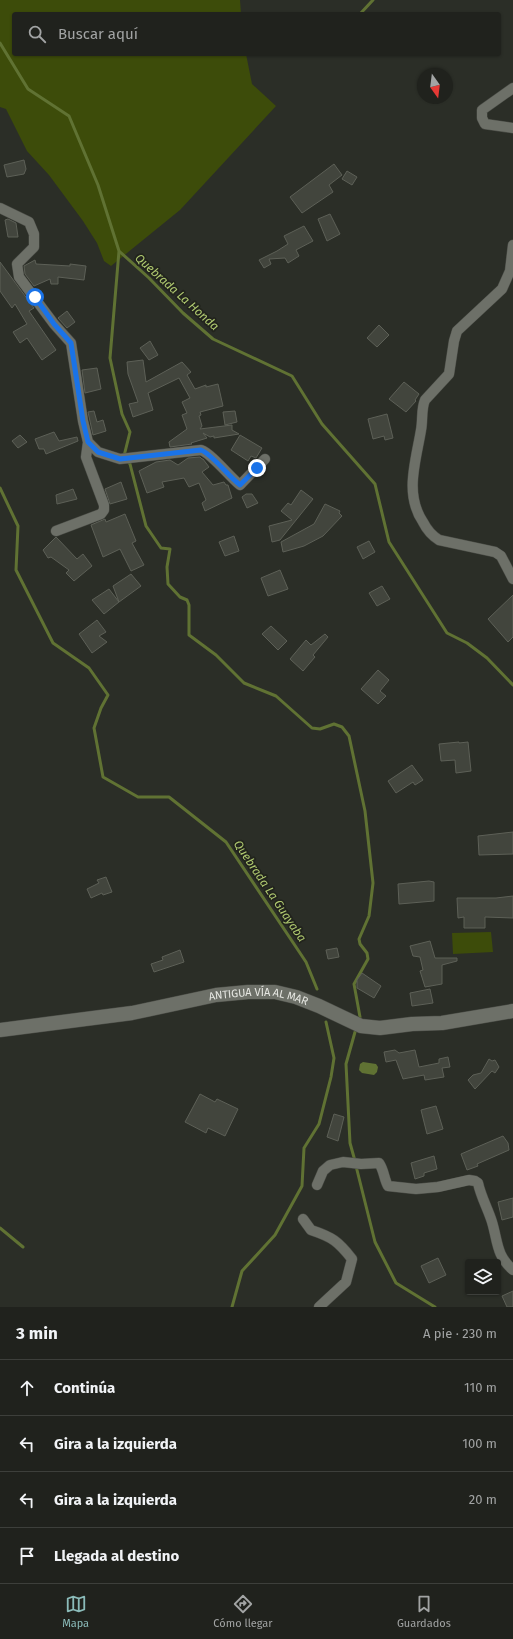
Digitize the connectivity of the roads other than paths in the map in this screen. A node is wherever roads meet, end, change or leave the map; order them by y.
1 (513, 88) edge
2 (513, 128) edge
3 (0, 208) edge
4 (513, 245) edge
5 (88, 442) junction
6 (265, 459) dead end
7 (56, 531) dead end
8 (513, 579) edge
9 (513, 1011) edge
10 (0, 1030) edge
11 (317, 1185) dead end
12 (304, 1219) dead end
13 (513, 1270) edge
14 (319, 1307) edge

1 - 2 street
3 - 5 street
4 - 8 street
5 - 6 street
5 - 7 street
9 - 10 main road, ANTIGUA VÍA AL MAR
11 - 13 street
12 - 14 street

